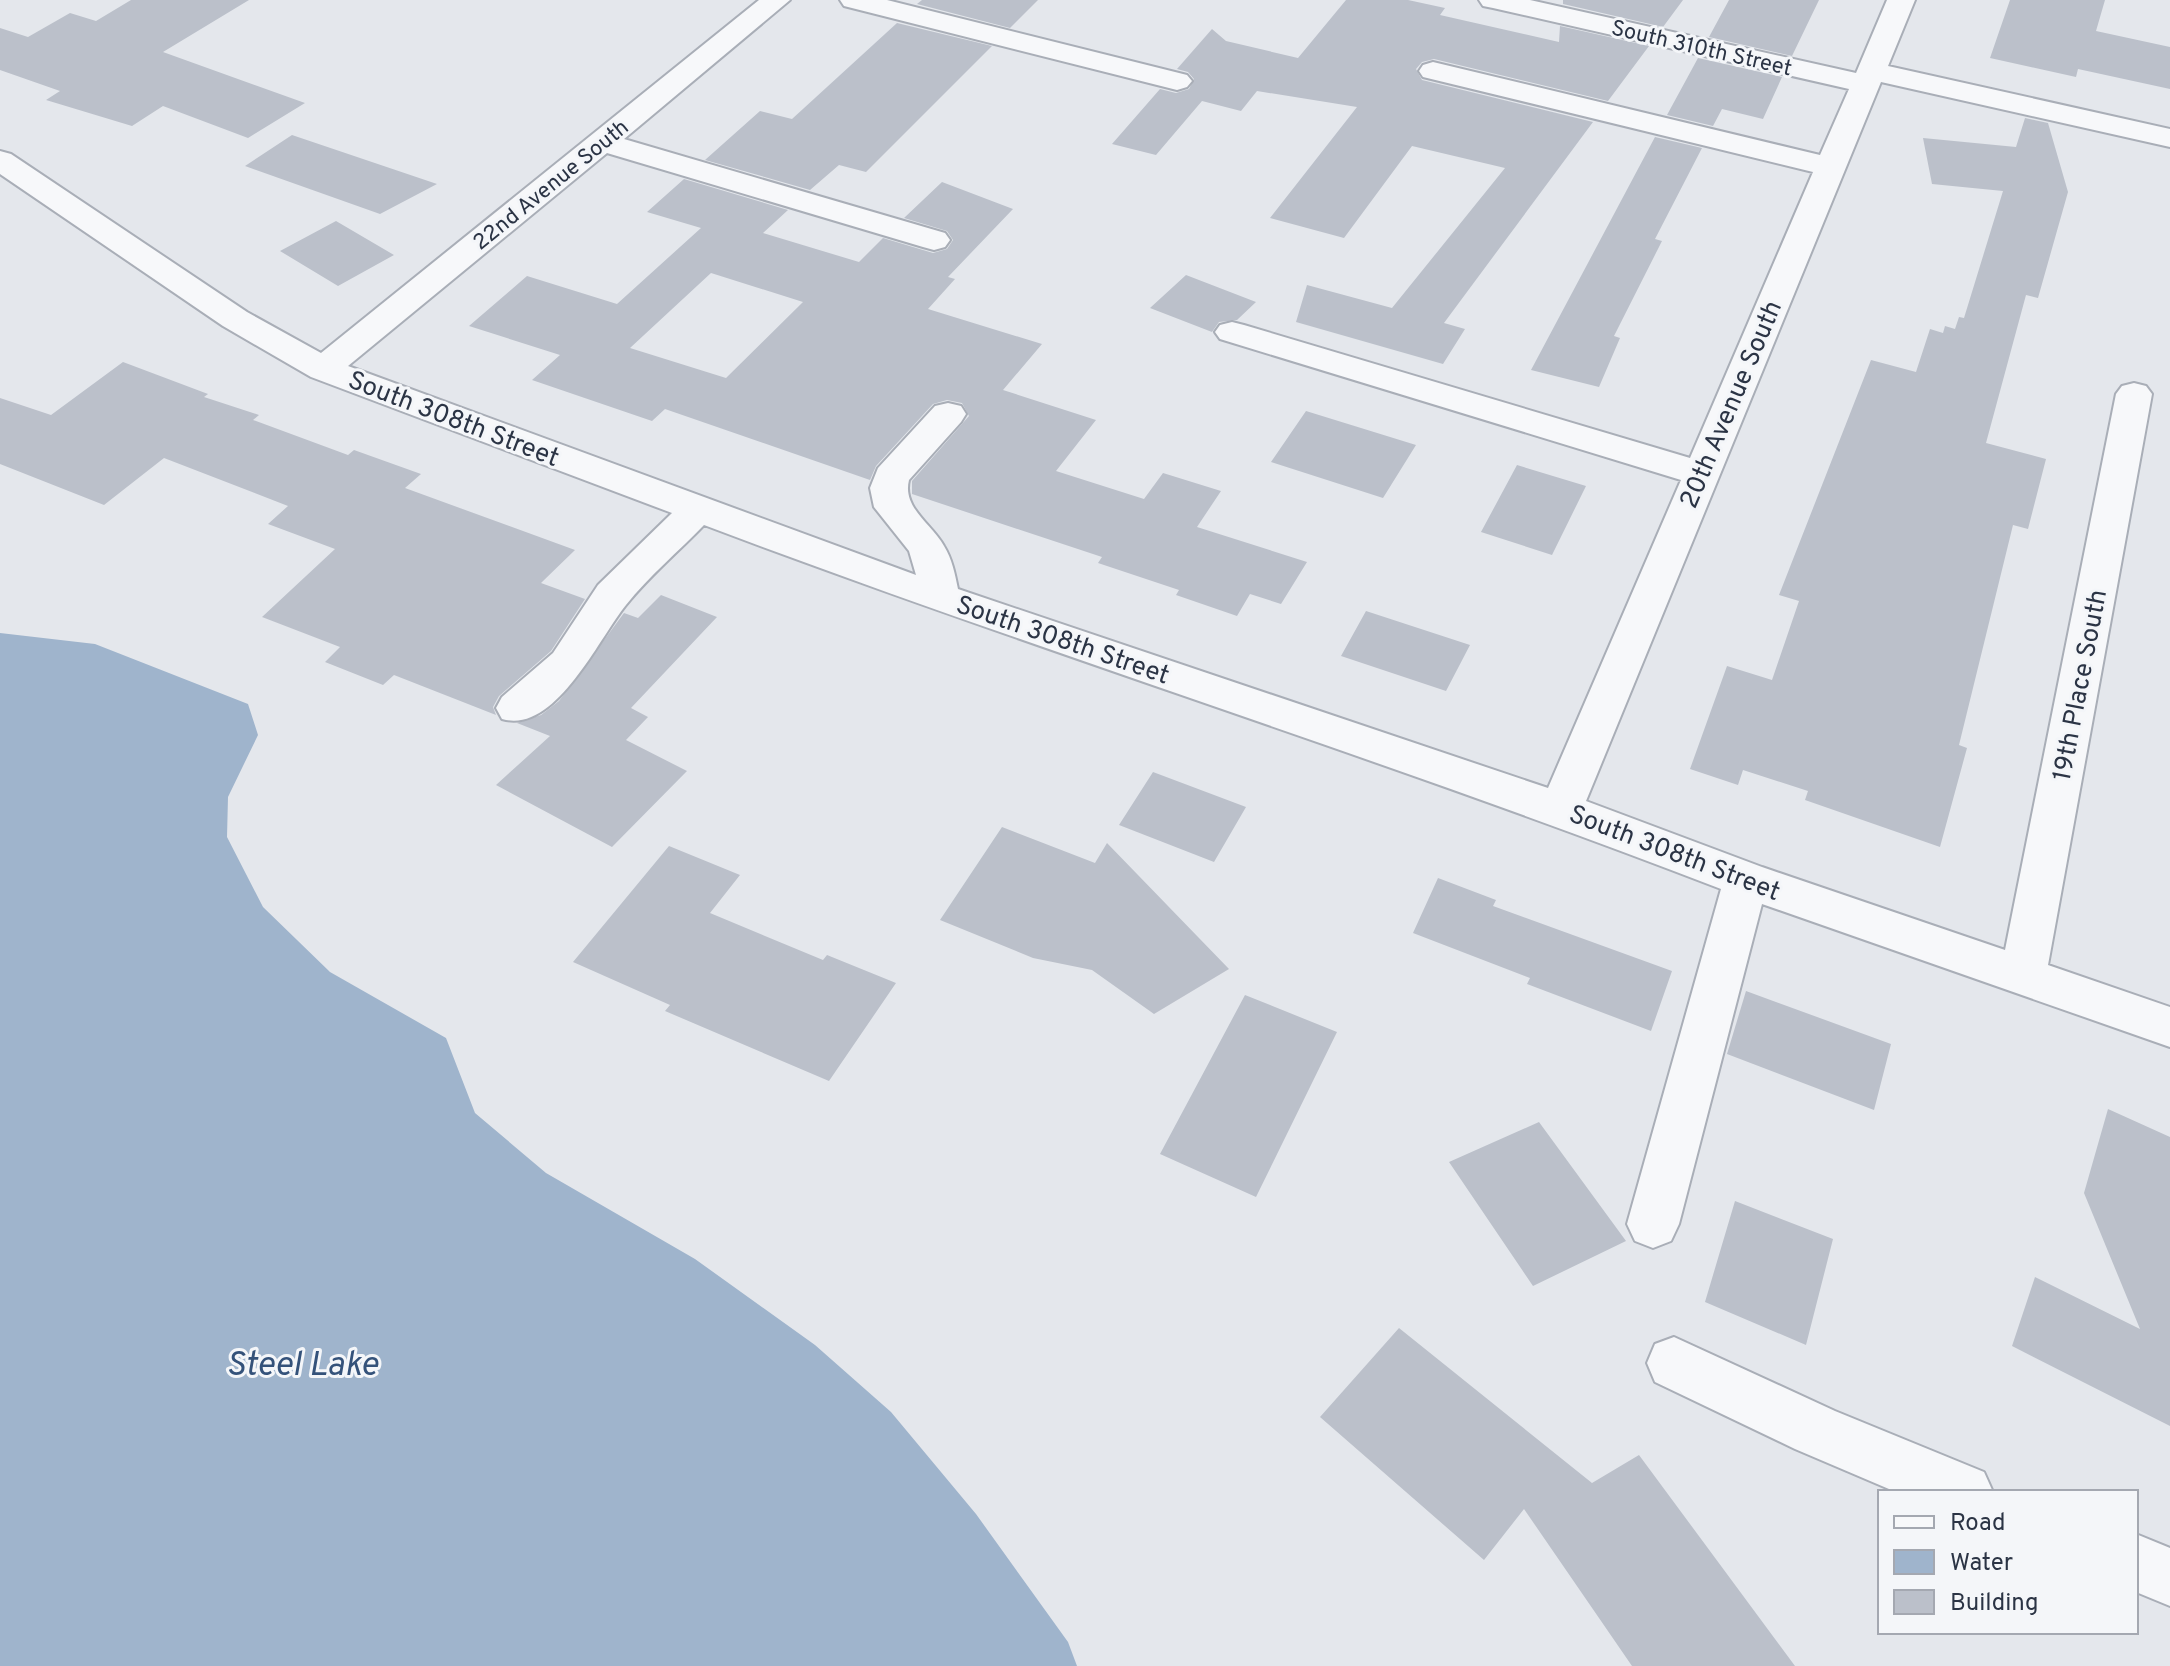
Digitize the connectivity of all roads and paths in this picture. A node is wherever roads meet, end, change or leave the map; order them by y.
1 (776, 0) edge
2 (854, 0) edge
3 (1493, 0) edge
4 (1586, 0) edge
5 (1901, 0) edge
6 (1433, 71) dead end
7 (1870, 72) junction
8 (1177, 81) dead end
9 (2170, 138) edge
10 (602, 142) junction
11 (0, 160) edge
12 (1831, 167) junction
13 (934, 240) dead end
14 (1232, 332) dead end
15 (323, 369) junction
16 (2134, 394) dead end
17 (948, 414) dead end
18 (1701, 474) junction
19 (698, 509) junction
20 (940, 597) junction
21 (517, 708) dead end
22 (1561, 809) junction
23 (1746, 880) junction
24 (2023, 976) junction
25 (2170, 1027) edge
26 (1653, 1224) dead end
27 (1674, 1363) dead end
28 (1959, 1490) edge
29 (2138, 1564) edge
30 (2170, 1577) edge

1 - 10 street, 22nd Avenue South
2 - 8 street
3 - 7 street, South 310th Street
4 - 7 street
5 - 7 street, 20th Avenue South
6 - 12 street
7 - 9 street, South 310th Street
7 - 12 street, 20th Avenue South
10 - 13 street
10 - 15 street, 22nd Avenue South
11 - 15 street, South 308th Street
12 - 18 street, 20th Avenue South
14 - 18 street
15 - 19 street, South 308th Street
16 - 24 street, 19th Place South
17 - 20 street
18 - 22 street, 20th Avenue South
19 - 20 street, South 308th Street
19 - 21 street
20 - 22 street, South 308th Street
22 - 23 street, South 308th Street
23 - 24 street, South 308th Street
23 - 26 street
24 - 25 street, South 308th Street
27 - 28 street
29 - 30 street

